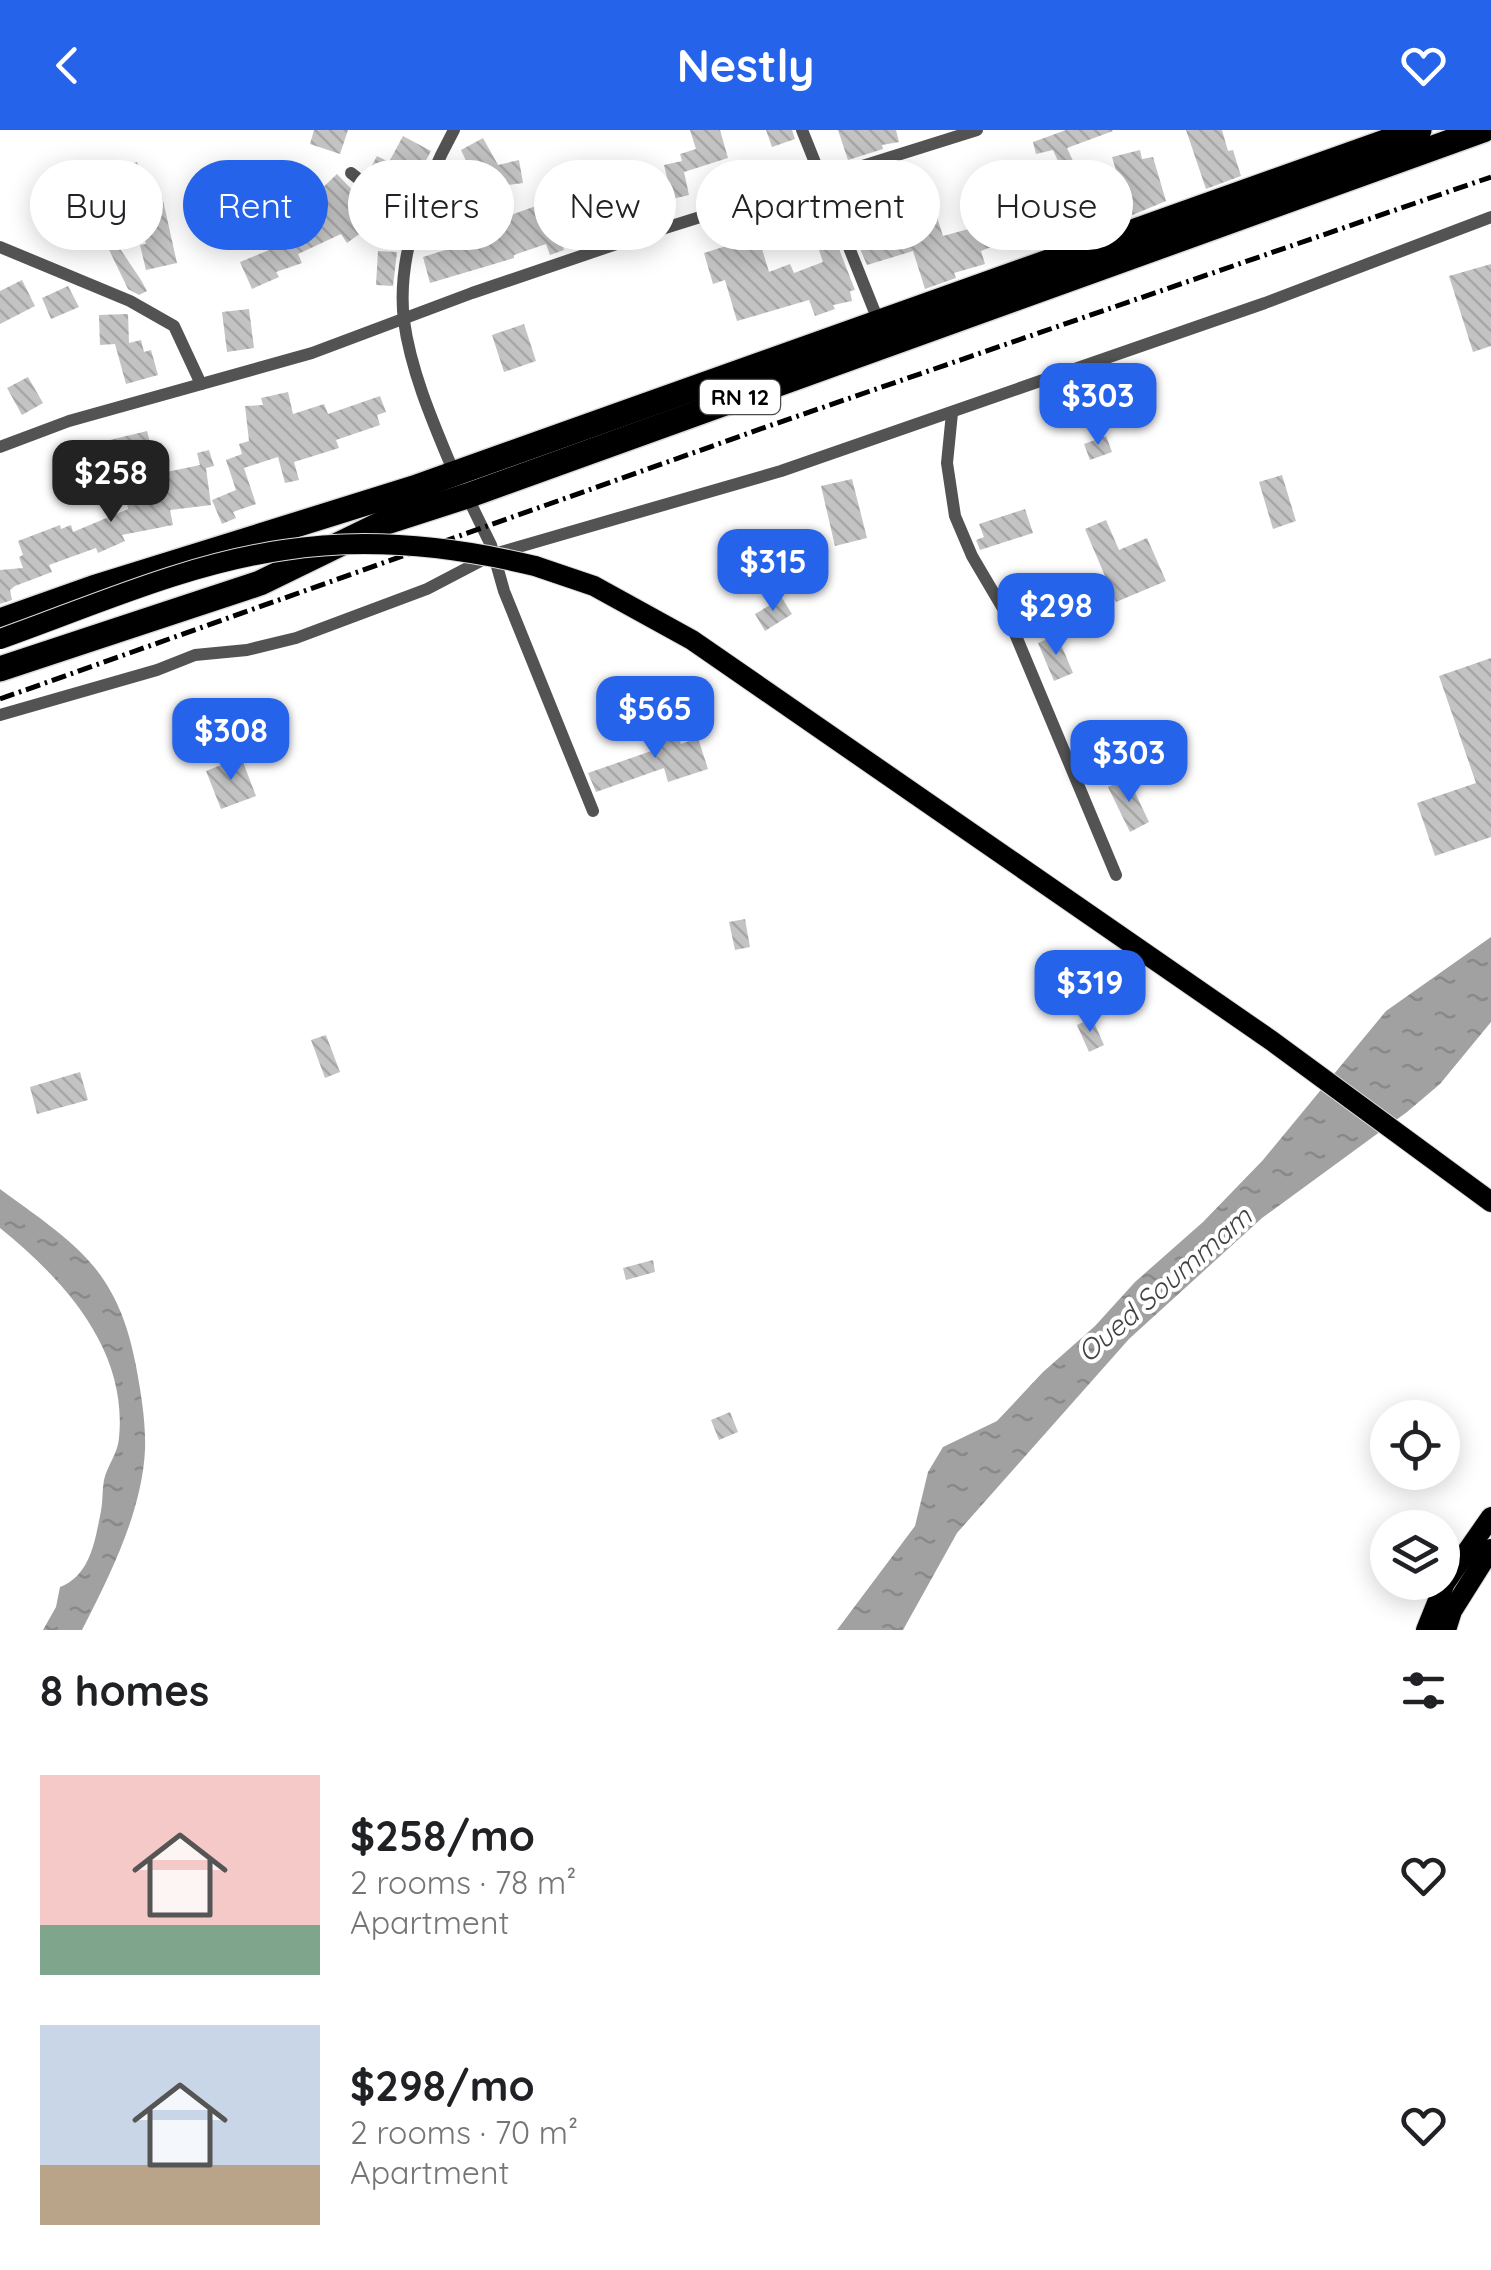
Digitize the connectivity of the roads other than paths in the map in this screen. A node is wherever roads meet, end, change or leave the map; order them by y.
1 (454, 130) edge
2 (802, 130) edge
3 (976, 130) edge
4 (1419, 130) edge
5 (1484, 130) edge
6 (438, 160) edge
7 (814, 160) edge
8 (884, 160) edge
9 (1491, 217) edge
10 (696, 219) edge
11 (0, 246) edge
12 (410, 250) edge
13 (850, 250) edge
14 (403, 318) junction
15 (878, 320) junction
16 (201, 384) junction
17 (952, 413) junction
18 (0, 447) edge
19 (454, 473) junction
20 (467, 496) junction
21 (494, 554) junction
22 (0, 621) edge
23 (0, 639) edge
24 (0, 669) edge
25 (0, 715) edge
26 (593, 811) dead end
27 (1116, 875) dead end
28 (1487, 1199) edge
29 (1491, 1518) edge
30 (1491, 1549) edge
31 (1426, 1630) edge
32 (1446, 1630) edge

1 - 6 street
2 - 7 street
3 - 8 street
4 - 15 highway, RN 12
5 - 20 highway, RN 12
9 - 17 street
10 - 14 street
11 - 16 street
12 - 14 street
13 - 15 street
14 - 16 street
14 - 19 street
15 - 19 highway, RN 12
16 - 18 street
17 - 21 street
17 - 27 street
19 - 20 street
19 - 22 highway, RN 12
20 - 21 street
20 - 24 highway, RN 12
21 - 25 street
21 - 26 street
23 - 28 main road, bridge
29 - 31 main road
30 - 32 main road

